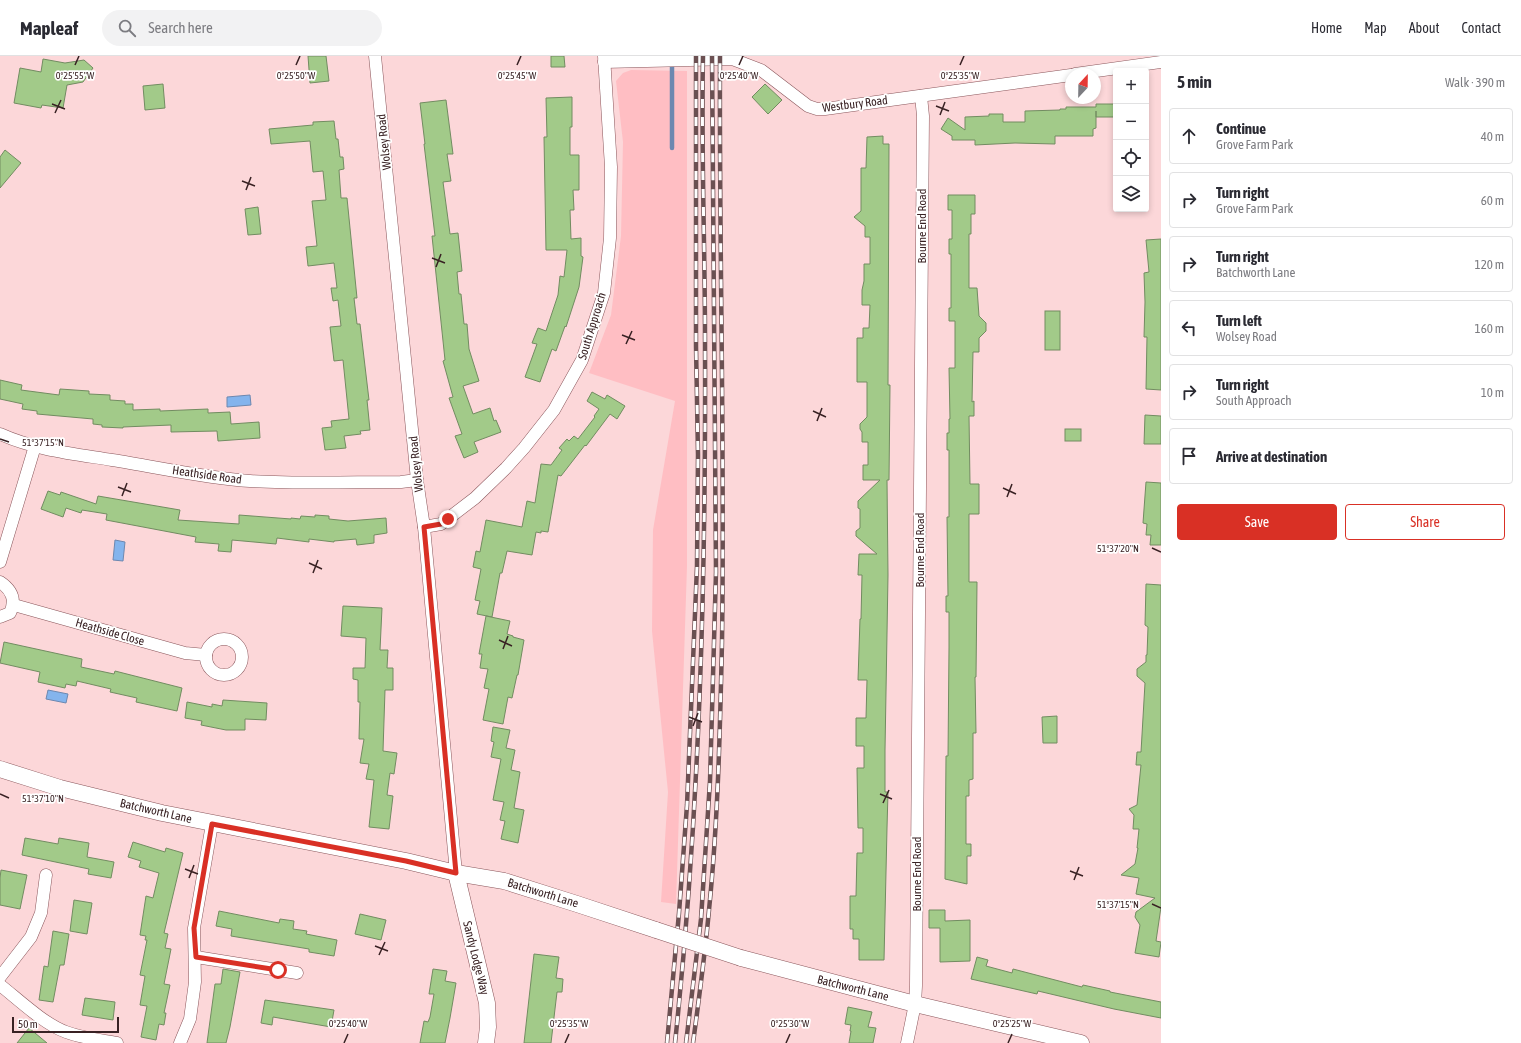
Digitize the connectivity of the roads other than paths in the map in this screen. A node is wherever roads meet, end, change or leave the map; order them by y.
1 (375, 56) edge
2 (604, 59) edge
3 (1161, 62) edge
4 (1101, 70) edge
5 (1065, 75) edge
6 (921, 96) junction
7 (0, 434) edge
8 (35, 446) junction
9 (417, 480) junction
10 (424, 527) junction
11 (0, 562) edge
12 (0, 582) edge
13 (14, 605) junction
14 (0, 617) edge
15 (206, 655) dead end
16 (0, 769) edge
17 (212, 824) junction
18 (456, 873) junction
19 (46, 876) dead end
20 (196, 957) junction
21 (297, 973) dead end
22 (0, 977) edge
23 (0, 986) edge
24 (915, 1004) junction
25 (63, 1037) edge
26 (117, 1043) edge
27 (180, 1043) edge
28 (486, 1043) edge
29 (907, 1043) edge
30 (1081, 1043) edge

1 - 9 street, Wolsey Road
2 - 6 street, Westbury Road
2 - 10 street, South Approach
3 - 4 street
5 - 6 street, Westbury Road
6 - 24 street, Bourne End Road
7 - 8 street, Heathside Road
8 - 9 street, Heathside Road
8 - 11 street
9 - 10 street, Wolsey Road
10 - 18 street, Wolsey Road
12 - 13 street
13 - 14 street
13 - 15 street, Heathside Close
16 - 17 street, Batchworth Lane
17 - 18 street, Batchworth Lane
17 - 20 street
18 - 24 street, Batchworth Lane, bridge
18 - 28 street, Sandy Lodge Way
19 - 22 street
20 - 21 street
20 - 27 street
23 - 25 street
24 - 29 street, Bourne End Road
24 - 30 street, Batchworth Lane
25 - 26 street

